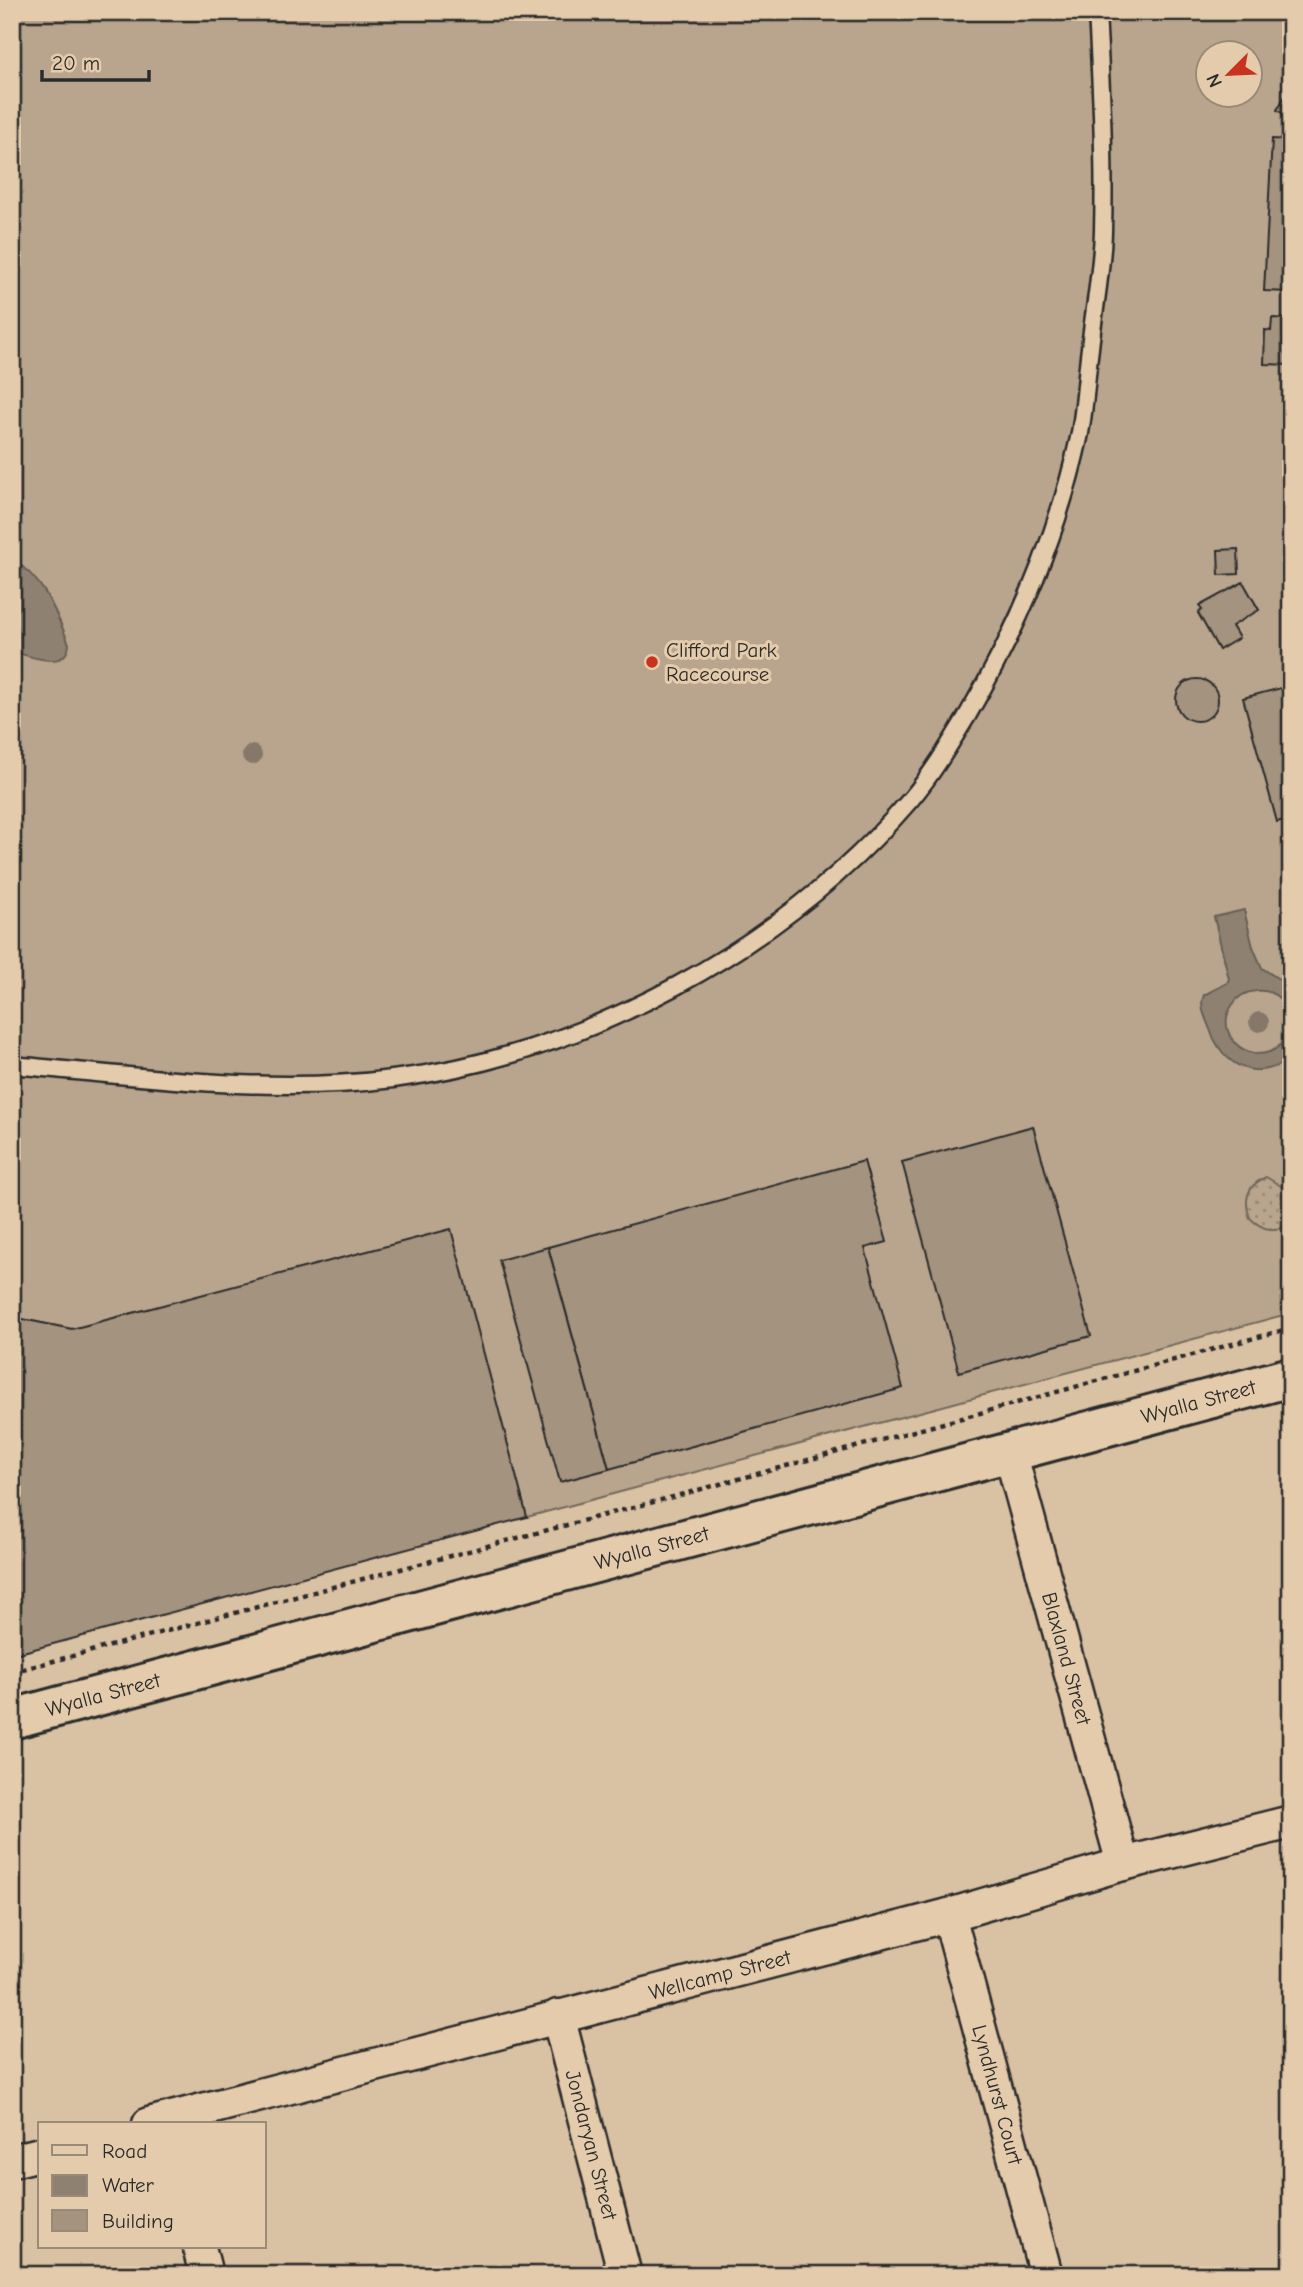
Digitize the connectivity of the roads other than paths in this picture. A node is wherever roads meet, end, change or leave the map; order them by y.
1 (1097, 12) edge
2 (12, 1065) edge
3 (1291, 1377) edge
4 (1010, 1452) junction
5 (12, 1719) edge
6 (1291, 1822) edge
7 (1124, 1864) junction
8 (949, 1915) junction
9 (558, 2016) junction
10 (165, 2122) edge
11 (38, 2154) edge
12 (12, 2161) edge
13 (199, 2248) edge
14 (206, 2275) edge
15 (625, 2275) edge
16 (1046, 2275) edge

1 - 2 lane
3 - 4 street, Wyalla Street
4 - 5 street, Wyalla Street
4 - 7 street, Blaxland Street
6 - 7 street, Wellcamp Street
7 - 8 street, Wellcamp Street
8 - 9 street, Wellcamp Street
8 - 16 street, Lyndhurst Court
9 - 10 street, Wellcamp Street
9 - 15 street, Jondaryan Street
11 - 12 street
13 - 14 street

